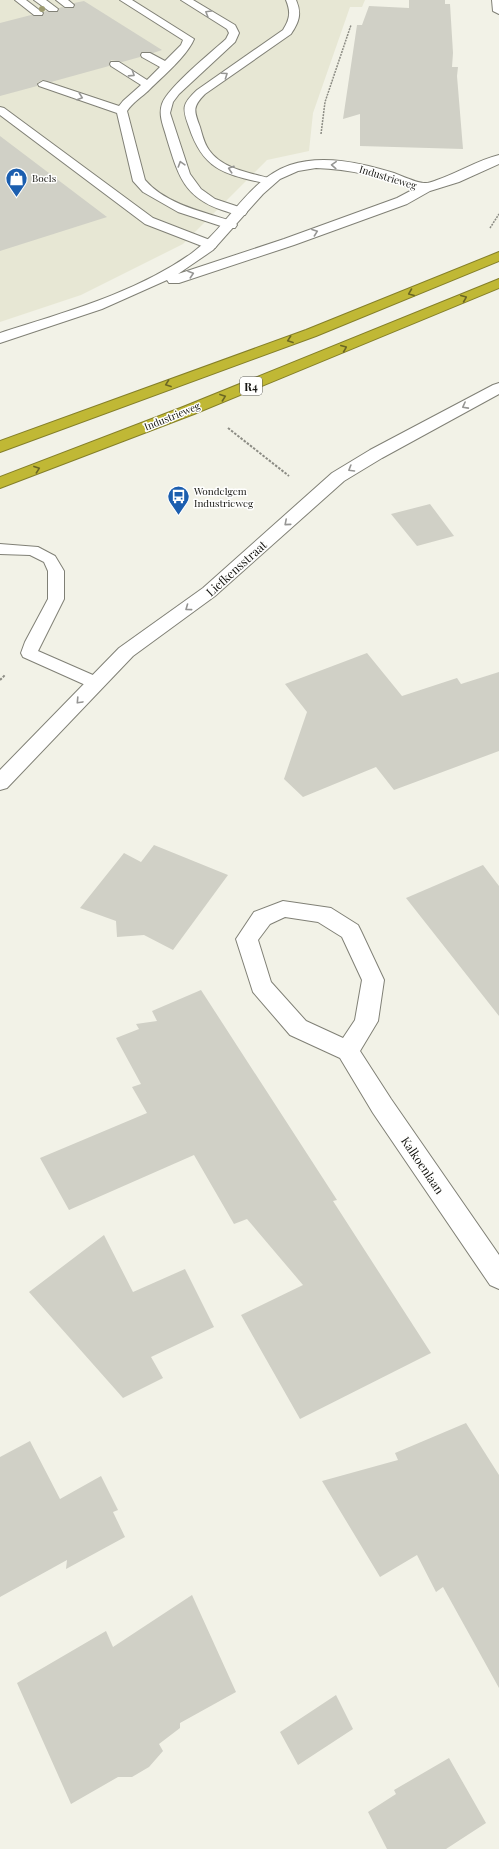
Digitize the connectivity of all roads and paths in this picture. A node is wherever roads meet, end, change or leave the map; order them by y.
1 (20, 0) edge
2 (39, 0) edge
3 (125, 0) edge
4 (186, 0) edge
5 (291, 0) edge
6 (498, 0) edge
7 (53, 9) dead end
8 (499, 12) edge
9 (38, 13) dead end
10 (351, 25) dead end
11 (151, 54) dead end
12 (115, 64) dead end
13 (169, 64) junction
14 (43, 84) dead end
15 (148, 85) junction
16 (0, 110) edge
17 (122, 111) junction
18 (499, 159) edge
19 (318, 165) junction
20 (268, 181) junction
21 (425, 188) junction
22 (241, 212) junction
23 (231, 225) junction
24 (211, 245) junction
25 (499, 256) edge
26 (499, 283) edge
27 (101, 304) junction
28 (0, 338) edge
29 (499, 388) edge
30 (0, 447) edge
31 (0, 483) edge
32 (0, 549) edge
33 (96, 683) junction
34 (0, 783) edge
35 (348, 1052) junction
36 (499, 1277) edge

1 - 9 lane
2 - 7 lane
3 - 13 lane
22 -> 4 lane
20 -> 5 lane
6 - 8 street
10 - 19 path
11 - 13 lane
12 -> 15 lane
13 - 15 lane
14 -> 17 lane
15 - 17 lane
16 - 24 lane
17 - 23 lane
18 - 21 street
19 - 20 street, Industrieweg
21 -> 19 street, Industrieweg
20 - 22 street, Industrieweg
27 -> 21 street, Industrieweg
22 - 23 street, Industrieweg
23 - 24 street, Industrieweg
24 - 27 street, Industrieweg
25 -> 30 highway, R4
31 -> 26 highway, Industrieweg / R4
27 - 28 street, Industrieweg
29 -> 33 street, Liefkensstraat
32 - 33 lane
33 -> 34 street, Liefkensstraat
35 - 35 street
35 - 36 street, Kalkoenlaan

